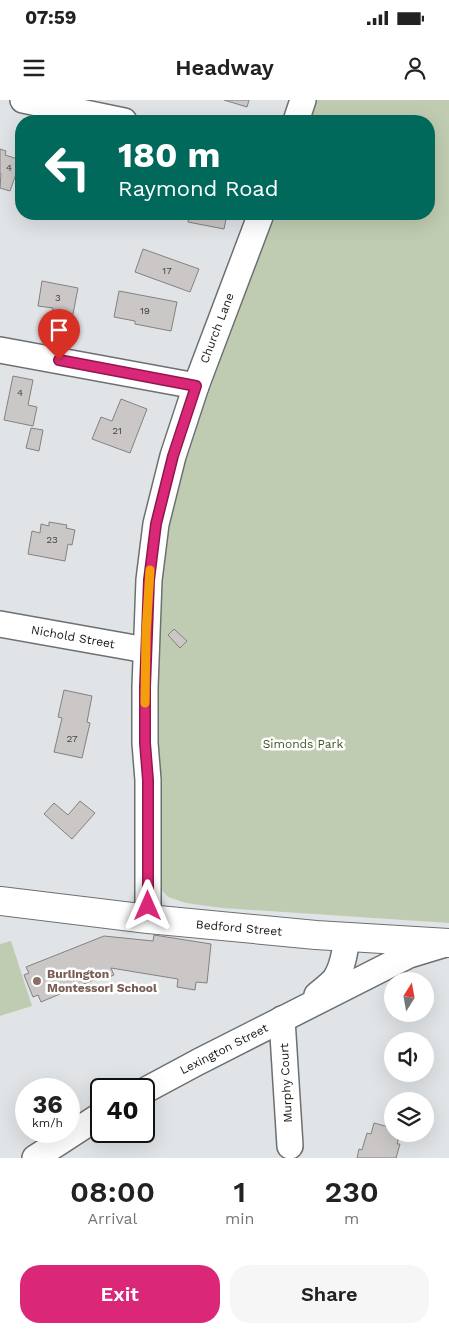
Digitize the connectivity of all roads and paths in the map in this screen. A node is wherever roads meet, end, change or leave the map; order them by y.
1 (23, 100) edge
2 (304, 100) edge
3 (95, 115) edge
4 (298, 115) edge
5 (259, 220) edge
6 (0, 350) edge
7 (196, 386) junction
8 (0, 624) edge
9 (146, 650) junction
10 (0, 901) edge
11 (148, 920) junction
12 (347, 937) junction
13 (449, 943) edge
14 (305, 1007) junction
15 (282, 1019) junction
16 (155, 1085) edge
17 (90, 1122) edge
18 (290, 1146) dead end
19 (35, 1158) edge

1 - 3 street
2 - 4 street
5 - 7 street, Church Lane
6 - 7 street
7 - 9 street, Church Lane
8 - 9 street, Nichold Street
9 - 11 street, Church Lane
10 - 11 main road, Bedford Street
11 - 12 main road, Bedford Street
12 - 13 main road, Bedford Street
12 - 14 street, Lexington Street
13 - 14 street, Lexington Street
14 - 15 street, Lexington Street
15 - 16 street, Lexington Street
15 - 18 street, Murphy Court
17 - 19 street

